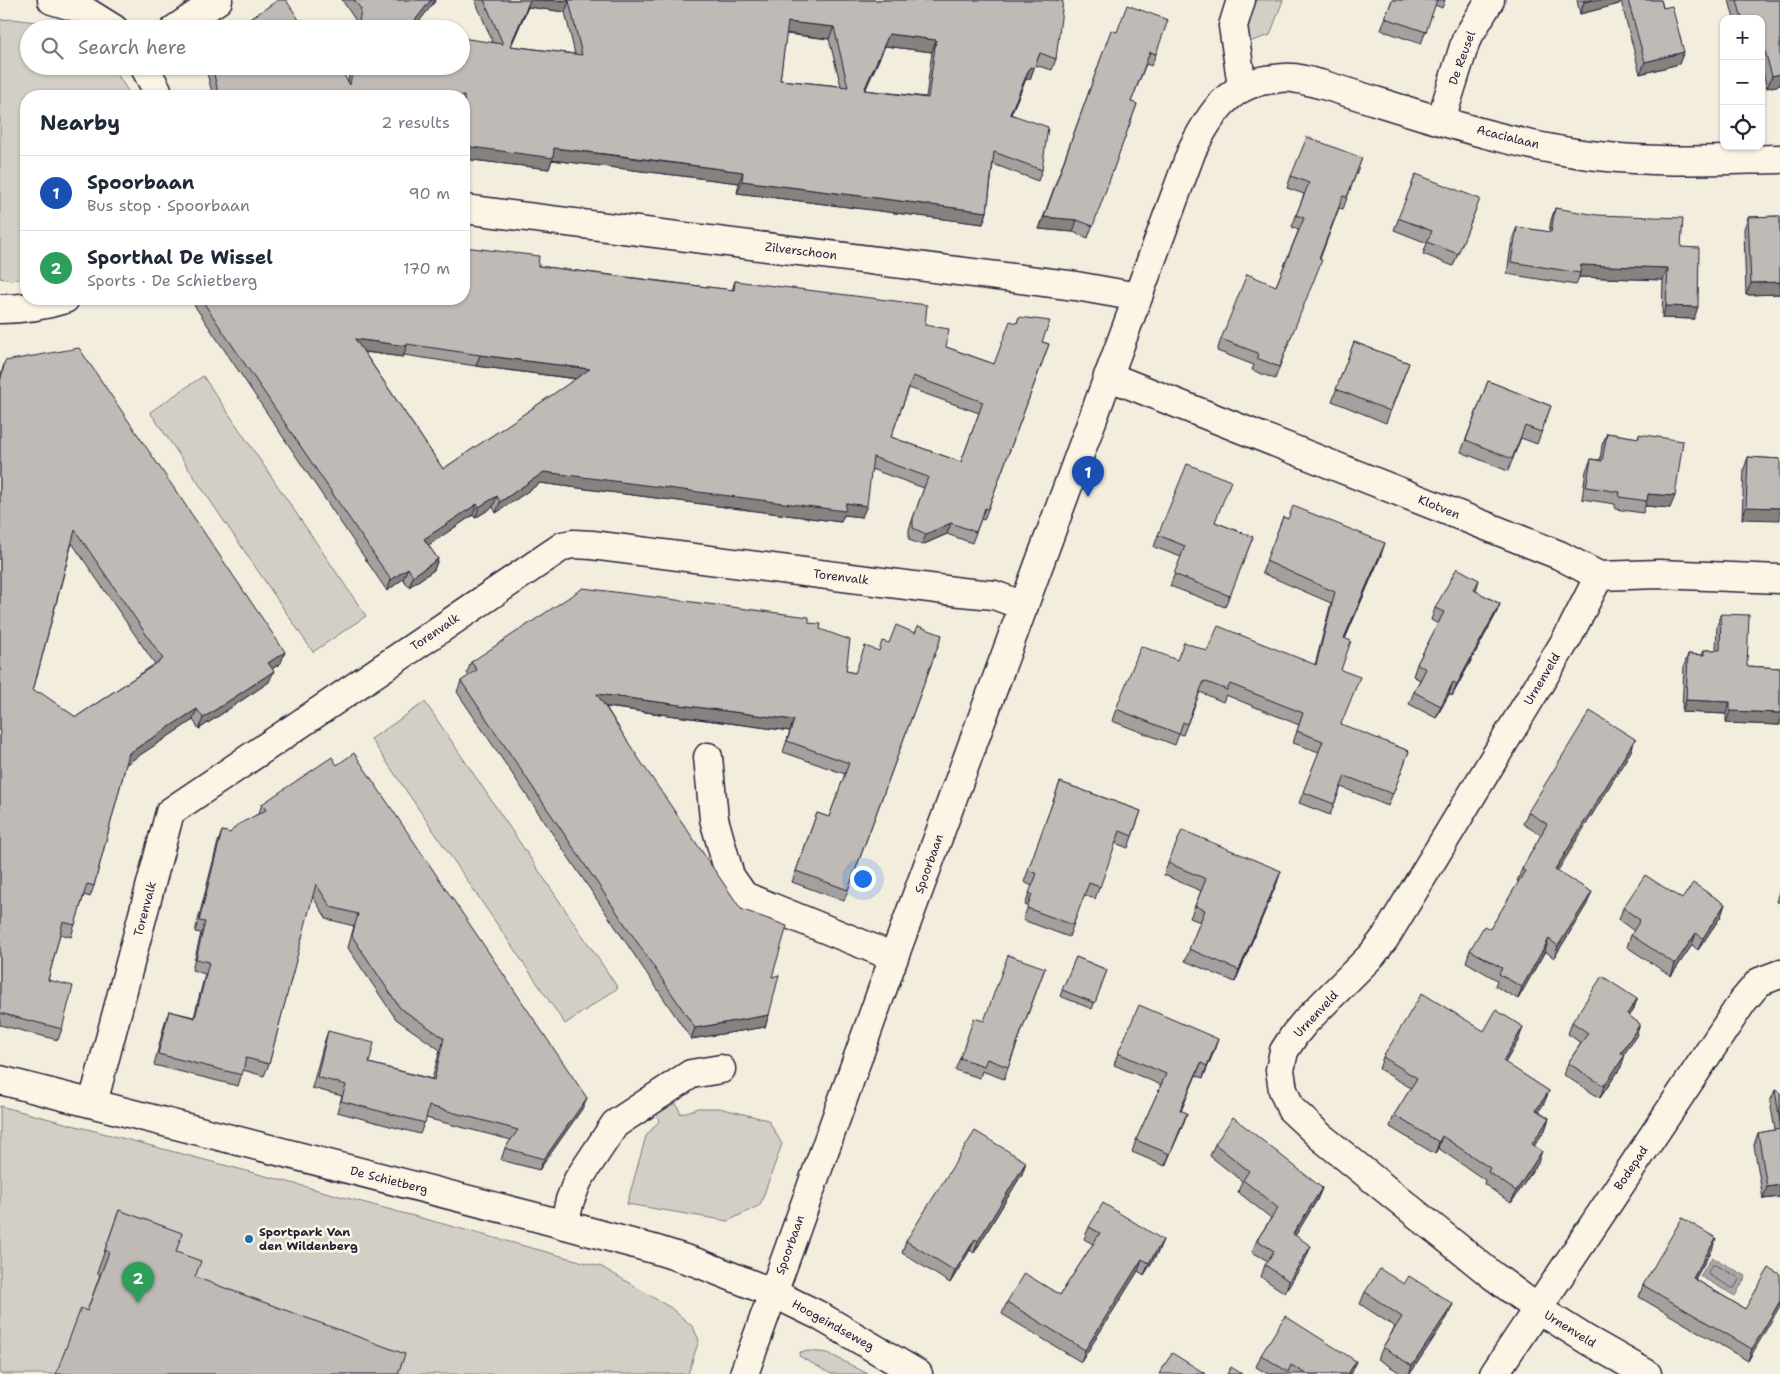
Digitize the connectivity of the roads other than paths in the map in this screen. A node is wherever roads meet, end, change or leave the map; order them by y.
1 (52, 0) edge
2 (218, 0) edge
3 (1241, 0) edge
4 (1490, 0) edge
5 (100, 20) edge
6 (188, 20) edge
7 (149, 75) edge
8 (1242, 86) junction
9 (157, 90) edge
10 (1441, 120) junction
11 (1780, 158) edge
12 (470, 210) edge
13 (1138, 297) junction
14 (44, 305) edge
15 (0, 309) edge
16 (1108, 376) junction
17 (1599, 576) junction
18 (1780, 579) edge
19 (1024, 606) junction
20 (708, 758) dead end
21 (894, 957) junction
22 (1780, 974) edge
23 (721, 1069) dead end
24 (0, 1080) edge
25 (94, 1104) junction
26 (564, 1225) junction
27 (773, 1293) junction
28 (1538, 1308) junction
29 (744, 1374) edge
30 (918, 1374) edge
31 (1494, 1374) edge
32 (1647, 1374) edge

1 - 5 street
2 - 6 street
3 - 8 street
4 - 10 street, De Reusel
7 - 9 street
8 - 10 street, Acacialaan
8 - 13 street, Spoorbaan
10 - 11 street, Acacialaan
12 - 13 street, Zilverschoon
13 - 16 street, Spoorbaan
14 - 15 street
16 - 17 street, Klotven
16 - 19 street, Spoorbaan
17 - 18 street, Klotven
17 - 28 street, Urnenveld
19 - 21 street, Spoorbaan
19 - 25 street, Torenvalk
20 - 21 street
21 - 27 street, Spoorbaan
22 - 28 street, Bodepad
23 - 26 street
24 - 25 street, De Schietberg
25 - 26 street, De Schietberg
26 - 27 street, De Schietberg
27 - 29 street, Spoorbaan
27 - 30 street, Hoogeindseweg
28 - 31 street, Bodepad
28 - 32 street, Urnenveld

